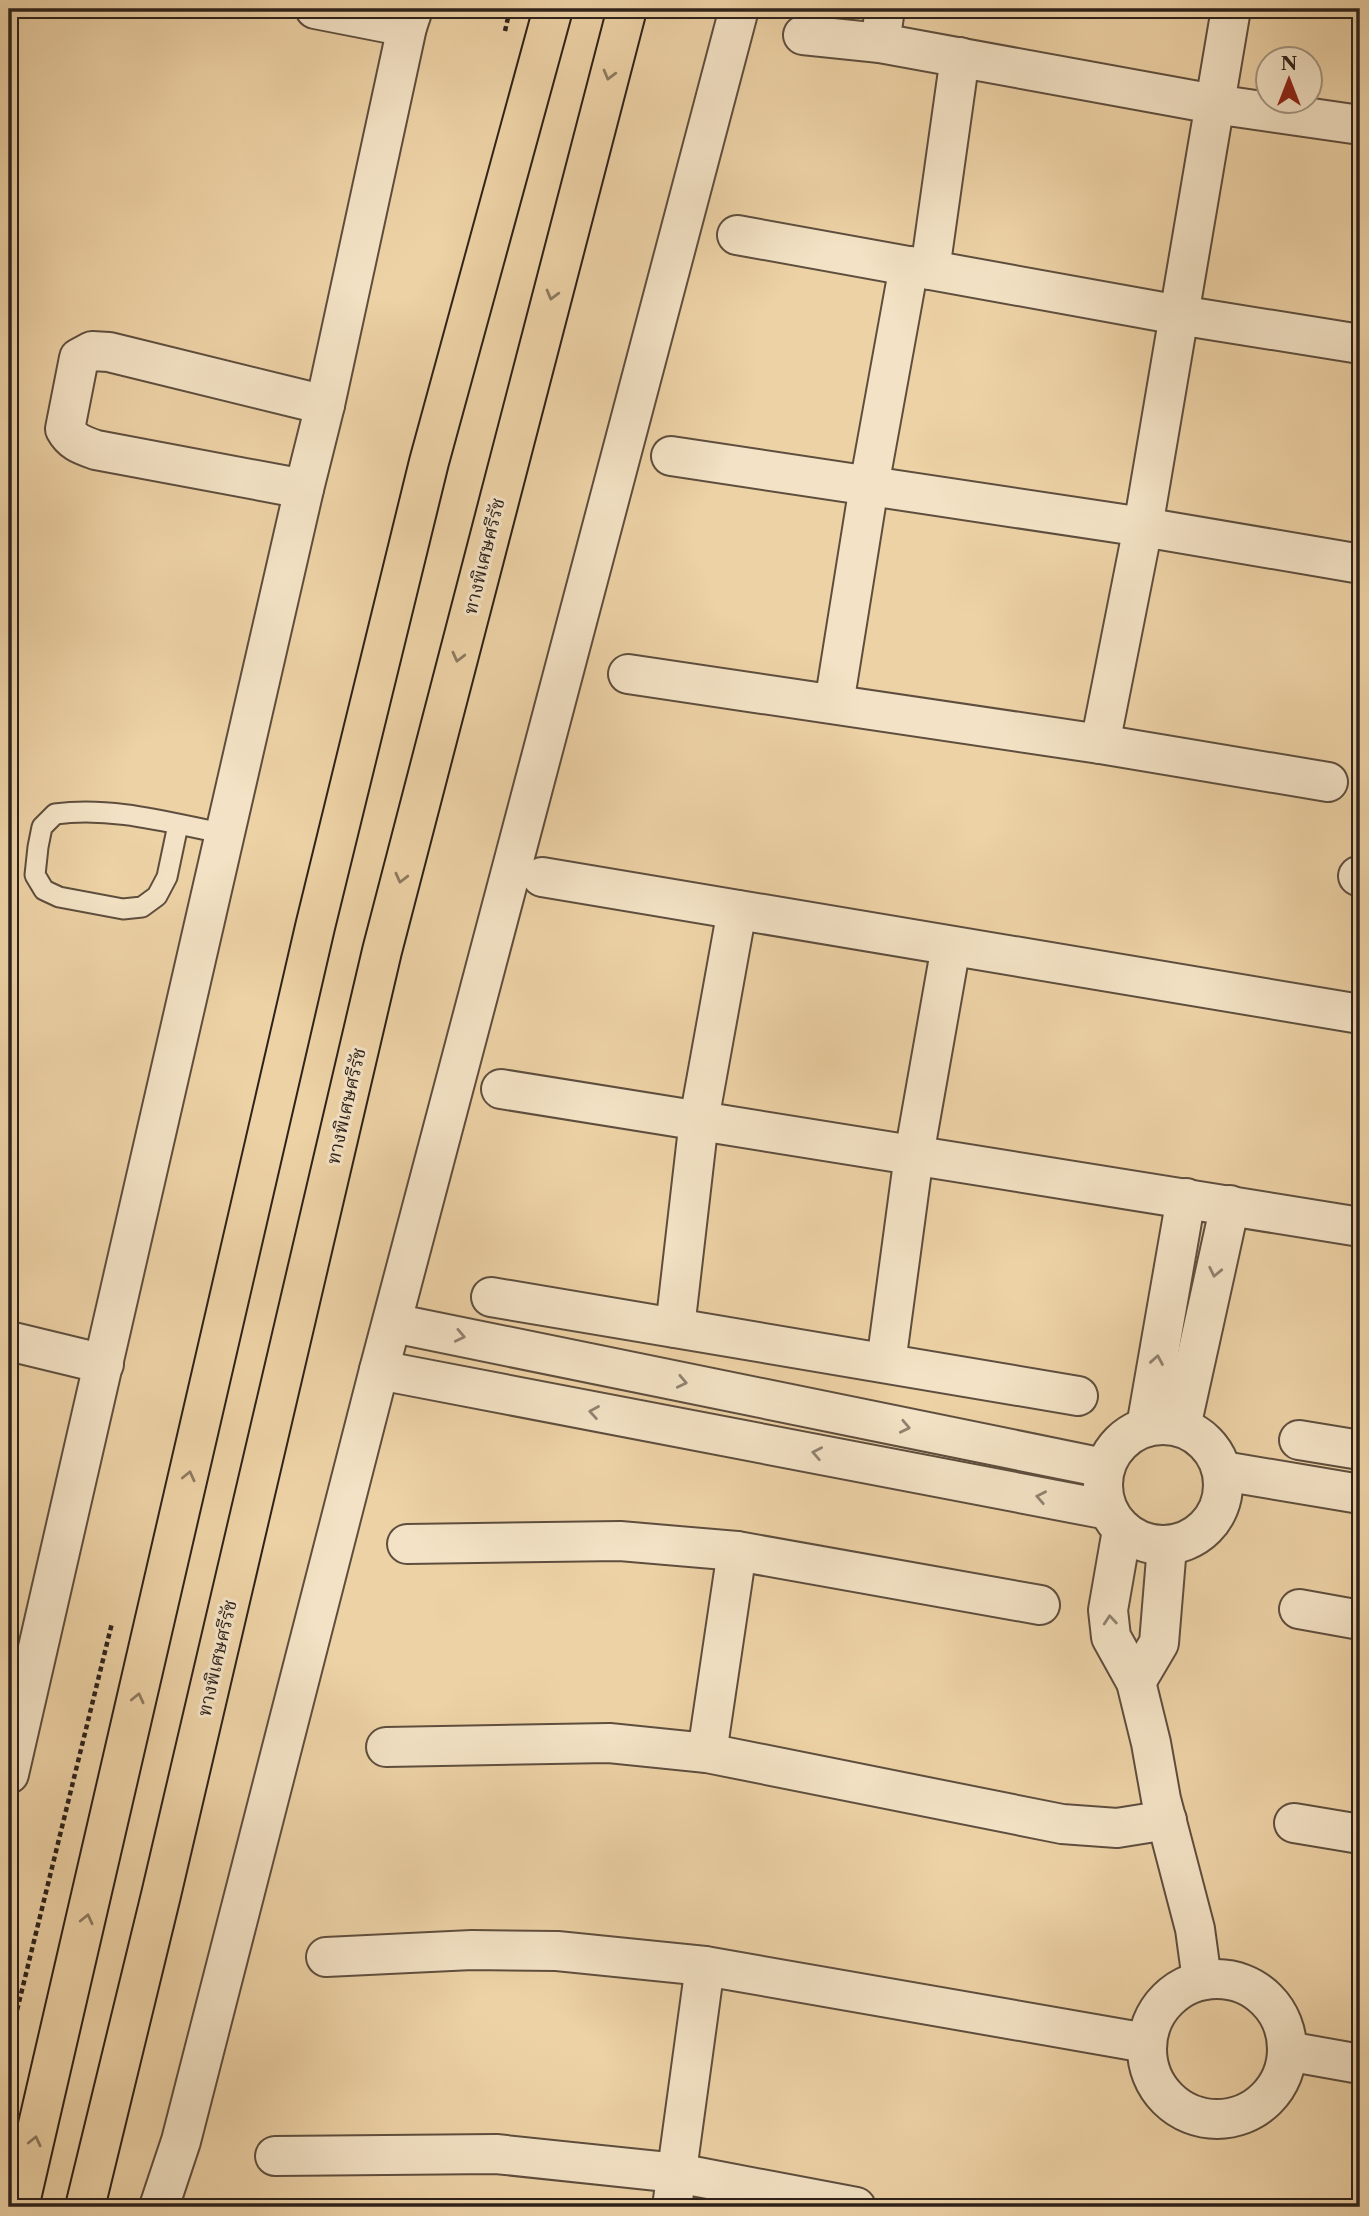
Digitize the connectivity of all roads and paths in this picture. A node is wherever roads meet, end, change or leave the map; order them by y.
1 (315, 9) edge
2 (553, 9) edge
3 (626, 9) edge
4 (739, 9) edge
5 (1231, 9) edge
6 (410, 18) edge
7 (882, 26) edge
8 (803, 34) dead end
9 (960, 57) junction
10 (1214, 104) junction
11 (1360, 125) edge
12 (737, 235) dead end
13 (919, 268) junction
14 (1179, 315) junction
15 (1360, 344) edge
16 (325, 405) junction
17 (671, 456) dead end
18 (869, 486) junction
19 (304, 489) junction
20 (1143, 527) junction
21 (1355, 563) dead end
22 (628, 674) dead end
23 (834, 704) junction
24 (1100, 744) junction
25 (1328, 782) dead end
26 (178, 825) junction
27 (226, 834) junction
28 (542, 877) dead end
29 (737, 910) junction
30 (951, 946) junction
31 (1360, 1014) edge
32 (501, 1089) dead end
33 (699, 1120) junction
34 (914, 1155) junction
35 (1186, 1198) junction
36 (1230, 1205) junction
37 (1360, 1227) edge
38 (491, 1297) dead end
39 (393, 1323) junction
40 (676, 1328) junction
41 (9, 1341) edge
42 (886, 1363) junction
43 (104, 1364) junction
44 (379, 1370) junction
45 (1078, 1396) dead end
46 (1163, 1427) junction
47 (1299, 1440) dead end
48 (1360, 1450) edge
49 (1104, 1468) junction
50 (1223, 1471) junction
51 (1360, 1494) edge
52 (1115, 1520) junction
53 (407, 1544) dead end
54 (1167, 1546) junction
55 (737, 1551) junction
56 (1040, 1605) dead end
57 (1299, 1609) dead end
58 (1360, 1620) edge
59 (1136, 1682) junction
60 (386, 1748) dead end
61 (707, 1753) junction
62 (9, 1774) edge
63 (1167, 1819) junction
64 (1294, 1822) dead end
65 (1360, 1834) edge
66 (326, 1957) dead end
67 (705, 1966) junction
68 (1202, 1980) junction
69 (1146, 2043) junction
70 (1287, 2050) junction
71 (1360, 2064) edge
72 (275, 2156) dead end
73 (674, 2190) edge
74 (19, 2207) edge
75 (85, 2207) edge
76 (159, 2207) edge
77 (856, 2207) edge

1 - 6 street
74 -> 2 highway
3 -> 75 highway, ทางพิเศษศรีรัช
4 - 39 street
5 - 10 street
6 - 16 street
7 - 8 street
7 - 9 street
9 - 10 street
9 - 13 street
10 - 11 street
10 - 14 street
12 - 13 street
13 - 14 street
13 - 18 street
14 - 15 street
14 - 20 street
16 - 19 street
16 - 19 street
17 - 18 street
18 - 20 street
18 - 23 street
19 - 27 street
20 - 21 street
20 - 24 street
22 - 23 street
23 - 24 street
24 - 25 street
26 - 26 lane
26 - 27 lane
27 - 43 street
28 - 29 street
29 - 30 street
29 - 33 street
30 - 31 street
30 - 34 street
32 - 33 street
33 - 34 street
33 - 40 street
34 - 35 street
34 - 42 street
35 - 36 street
46 -> 35 street
36 - 37 street
36 -> 46 street
38 - 40 street
39 - 44 street
39 -> 49 street
40 - 42 street
41 - 43 street
42 - 45 street
43 - 62 street
52 -> 44 street
44 - 76 street
46 - 49 street
46 - 50 street
47 - 48 street
49 - 52 street
50 - 51 street
50 - 54 street
52 - 54 street
59 -> 52 street
53 - 55 street
54 - 59 street
55 - 56 street
55 - 61 street
57 - 58 street
59 - 63 street
60 - 61 street
61 - 63 street
63 - 68 street
64 - 65 street
66 - 67 street
67 - 69 street
67 - 73 street
68 - 69 street
68 - 70 street
69 - 70 street
70 - 71 street
72 - 73 street
73 - 77 street

